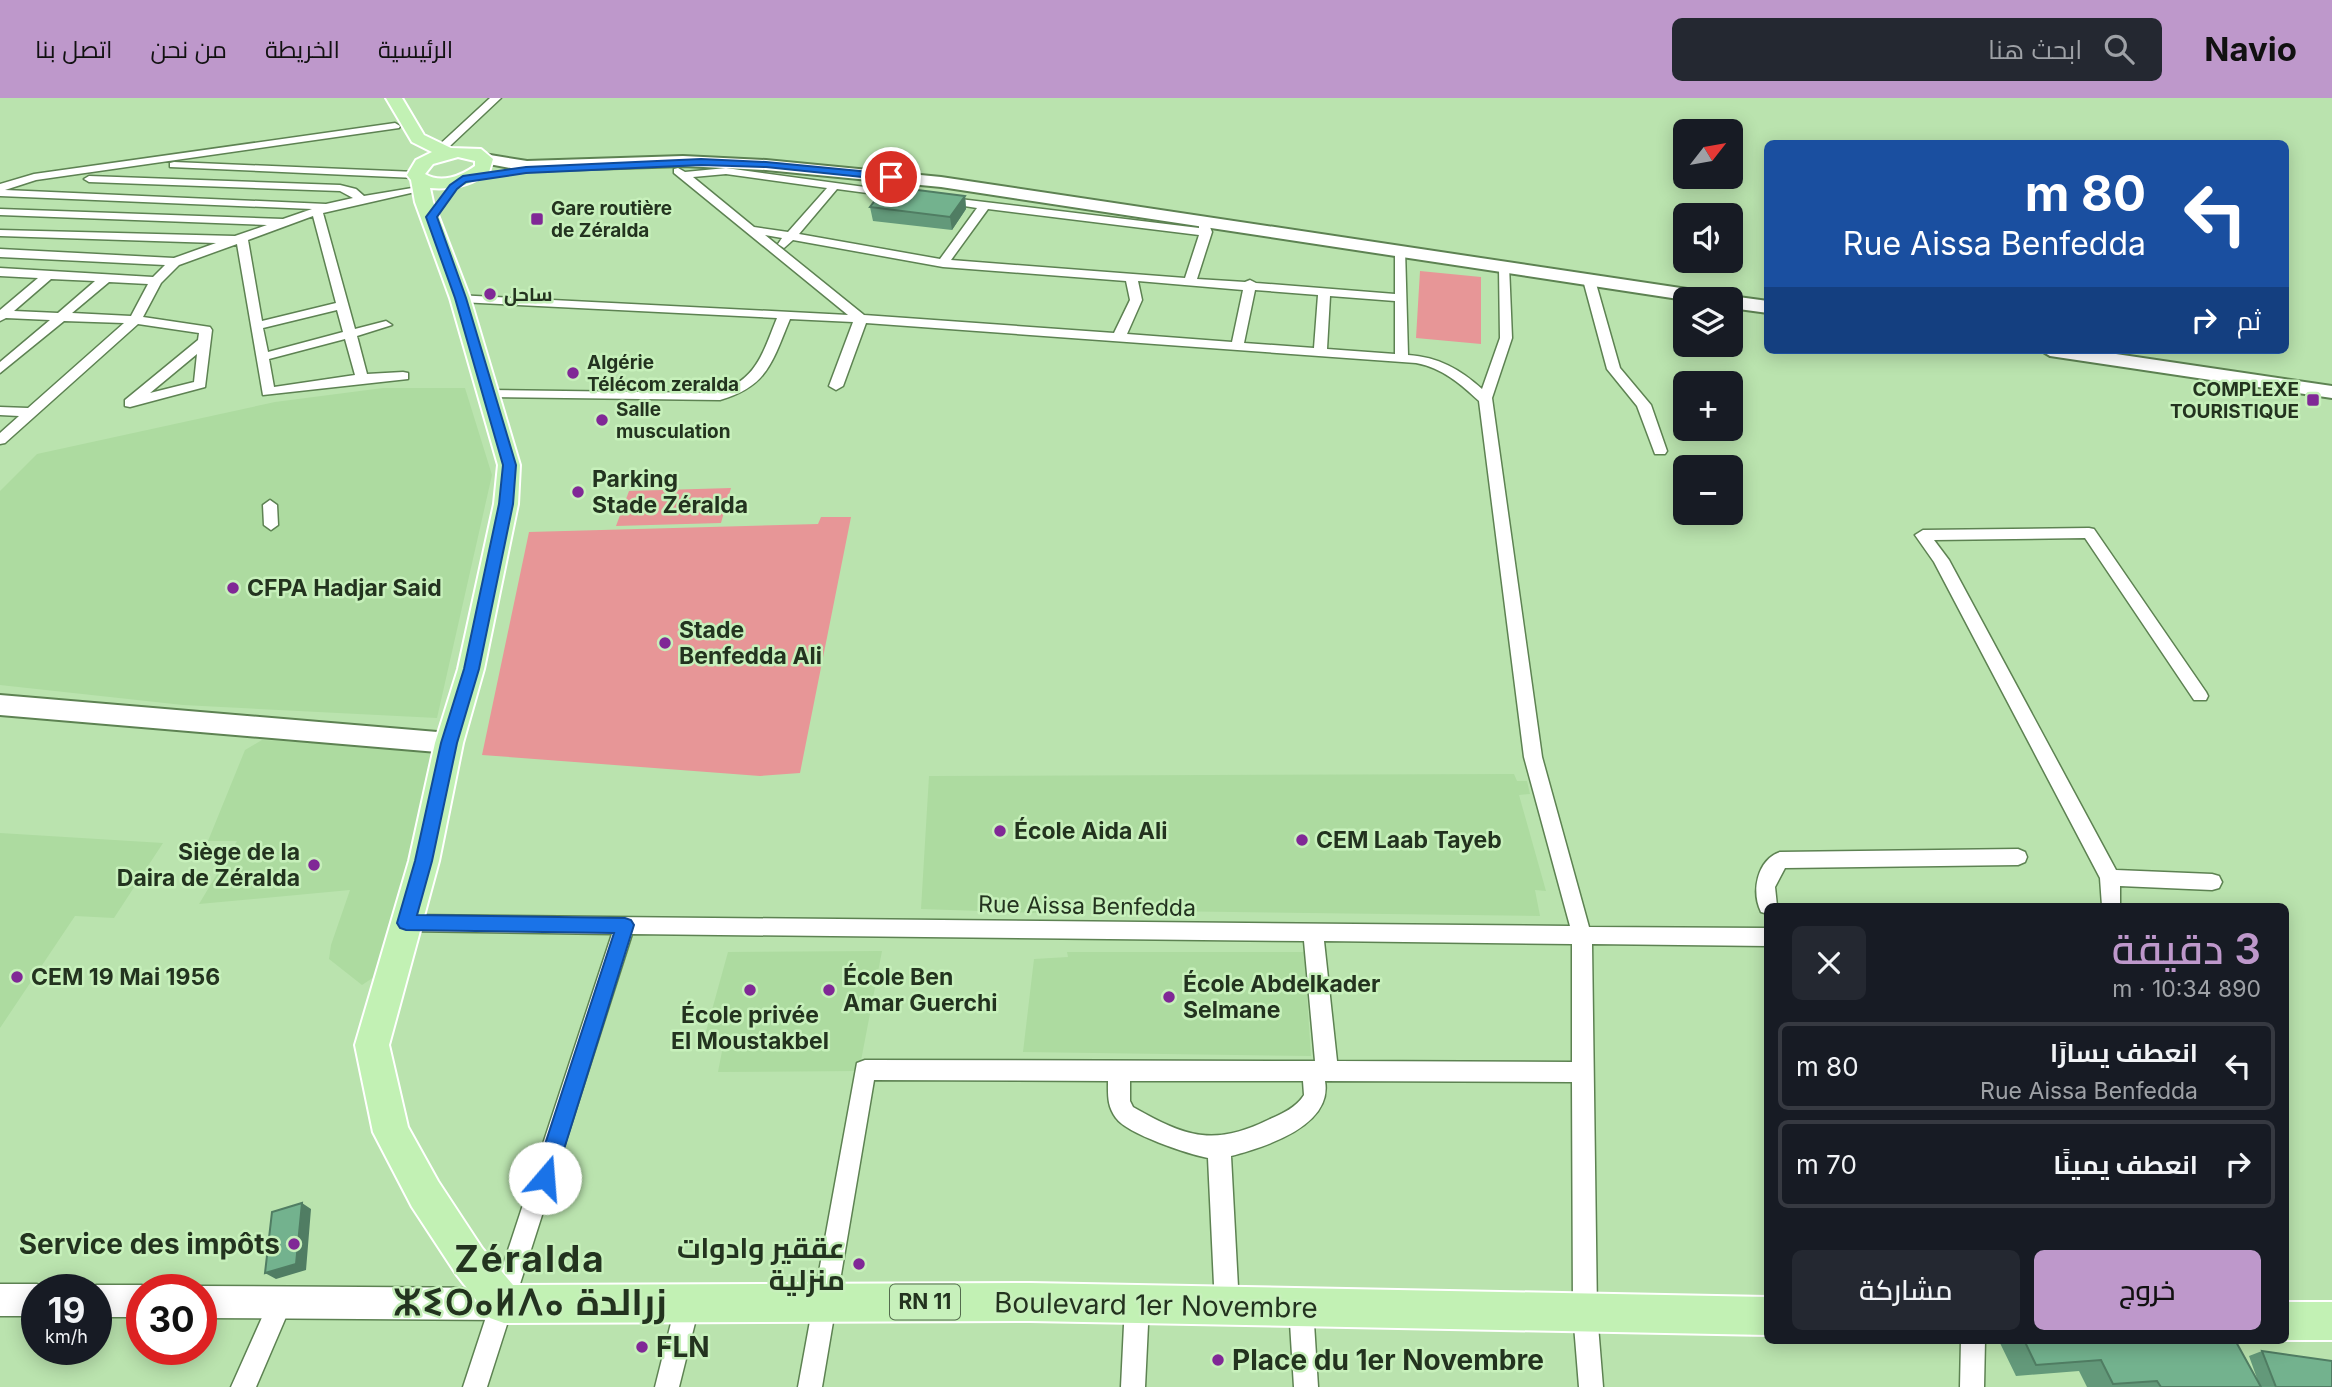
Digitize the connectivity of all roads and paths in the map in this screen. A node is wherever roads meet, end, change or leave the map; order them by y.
1 (385, 98) edge
2 (394, 98) edge
3 (496, 98) edge
4 (395, 126) junction
5 (460, 132) junction
6 (435, 151) junction
7 (467, 152) junction
8 (200, 153) junction
9 (484, 159) junction
10 (701, 162) junction
11 (139, 164) junction
12 (182, 166) junction
13 (676, 169) junction
14 (34, 177) junction
15 (73, 178) junction
16 (418, 178) junction
17 (467, 178) junction
18 (162, 182) junction
19 (835, 186) junction
20 (0, 191) edge
21 (50, 195) junction
22 (916, 197) edge
23 (929, 199) edge
24 (140, 200) junction
25 (361, 200) junction
26 (331, 206) junction
27 (984, 206) junction
28 (0, 212) edge
29 (317, 212) junction
30 (26, 213) junction
31 (119, 216) junction
32 (432, 217) junction
33 (158, 218) junction
34 (288, 223) junction
35 (1205, 227) junction
36 (748, 229) junction
37 (0, 233) edge
38 (790, 237) junction
39 (136, 239) junction
40 (242, 240) junction
41 (1401, 252) junction
42 (0, 253) edge
43 (777, 253) junction
44 (112, 258) junction
45 (175, 262) junction
46 (943, 263) junction
47 (1505, 268) junction
48 (0, 272) edge
49 (48, 275) junction
50 (106, 278) junction
51 (1131, 278) junction
52 (1589, 280) junction
53 (156, 281) junction
54 (1190, 281) junction
55 (1250, 284) junction
56 (1324, 291) junction
57 (1673, 293) edge
58 (460, 298) junction
59 (1402, 298) junction
60 (1743, 304) edge
61 (344, 305) junction
62 (1764, 306) edge
63 (1, 315) edge
64 (785, 315) junction
65 (60, 318) junction
66 (861, 319) junction
67 (135, 320) junction
68 (386, 325) dead end
69 (257, 326) junction
70 (352, 334) junction
71 (1118, 339) junction
72 (204, 342) junction
73 (1237, 347) junction
74 (1320, 353) junction
75 (2076, 354) edge
76 (262, 357) junction
77 (1402, 358) junction
78 (0, 369) edge
79 (403, 376) dead end
80 (362, 378) junction
81 (836, 386) dead end
82 (2294, 387) junction
83 (2332, 392) edge
84 (488, 394) junction
85 (2332, 398) edge
86 (1485, 400) junction
87 (0, 411) edge
88 (32, 412) junction
89 (0, 440) edge
90 (1660, 451) dead end
91 (270, 505) dead end
92 (271, 525) dead end
93 (2200, 696) dead end
94 (0, 705) edge
95 (449, 743) junction
96 (2018, 857) dead end
97 (2110, 878) junction
98 (2212, 882) dead end
99 (1767, 903) edge
100 (2111, 903) edge
101 (406, 923) junction
102 (625, 925) junction
103 (1313, 933) junction
104 (1582, 936) junction
105 (1764, 937) edge
106 (1119, 1070) junction
107 (1319, 1071) junction
108 (1583, 1072) junction
109 (1219, 1149) junction
110 (0, 1300) edge
111 (21, 1300) edge
112 (217, 1302) edge
113 (825, 1302) junction
114 (280, 1303) junction
115 (688, 1303) junction
116 (504, 1304) junction
117 (1137, 1304) junction
118 (1227, 1306) junction
119 (1301, 1307) junction
120 (1585, 1313) junction
121 (1764, 1316) edge
122 (2289, 1321) edge
123 (2332, 1321) edge
124 (1973, 1344) edge
125 (243, 1387) edge
126 (475, 1387) edge
127 (667, 1387) edge
128 (810, 1387) edge
129 (1133, 1387) edge
130 (1306, 1387) edge
131 (1591, 1387) edge
132 (1972, 1387) edge

1 - 4 main road
2 - 6 main road
3 - 5 street
4 - 8 street
4 - 16 main road
5 - 6 main road
5 - 7 main road
6 - 7 main road
6 - 16 main road
7 - 9 main road
8 - 11 street
8 - 12 street
9 - 10 main road
9 - 17 main road
10 - 13 main road
10 - 35 main road
11 - 12 street
11 - 14 street
12 - 16 street
12 - 18 street
13 - 17 main road
13 - 19 street
13 - 36 street
14 - 15 street
14 - 20 street
15 - 18 street
15 - 21 street
16 - 17 main road
16 - 25 street
16 - 32 main road
17 - 32 main road
18 - 24 street
18 - 25 street
19 - 22 street
19 - 38 street
20 - 21 street
21 - 24 street
21 - 30 street
23 - 27 street
24 - 26 street
24 - 31 street
25 - 26 street
26 - 29 street
27 - 35 street
27 - 46 street
28 - 30 street
29 - 34 street
29 - 61 street
30 - 31 street
31 - 33 street
32 - 58 main road
33 - 34 street
33 - 39 street
34 - 40 street
35 - 41 main road
35 - 54 street
36 - 38 street
36 - 43 street
37 - 39 street
38 - 43 street
38 - 46 street
39 - 40 street
39 - 44 street
40 - 45 street
40 - 69 street
41 - 47 main road
41 - 59 street
42 - 44 street
43 - 66 street
44 - 45 street
45 - 53 street
46 - 51 street
47 - 52 main road
47 - 86 street
48 - 49 street
49 - 50 street
49 - 63 street
50 - 53 street
50 - 65 street
51 - 54 street
51 - 71 street
52 - 57 main road
52 - 90 street
53 - 67 street
54 - 55 street
55 - 56 street
55 - 73 street
56 - 59 street
56 - 74 street
58 - 64 street
58 - 84 main road
59 - 77 street
60 - 62 main road
61 - 69 street
61 - 70 street
63 - 65 street
64 - 66 street
64 - 84 street
65 - 67 street
65 - 78 street
66 - 71 street
66 - 81 street
67 - 72 street
67 - 88 street
68 - 70 street
69 - 76 street
70 - 76 street
70 - 80 street
71 - 73 street
72 - 72 street
73 - 74 street
74 - 77 street
75 - 82 main road
76 - 80 street
77 - 86 street
79 - 80 street
82 - 83 main road
82 - 85 main road
84 - 95 main road
86 - 104 street
87 - 88 street
88 - 89 street
91 - 92 street
93 - 97 street
94 - 95 main road
95 - 101 main road
96 - 99 street
97 - 98 street
97 - 100 street
101 - 102 street, Rue Aissa Benfedda
101 - 116 main road
102 - 103 street, Rue Aissa Benfedda
102 - 116 street
103 - 104 street, Rue Aissa Benfedda
103 - 107 street
104 - 105 street, Rue Aissa Benfedda
104 - 108 street
106 - 107 street
106 - 109 street
106 - 113 street
107 - 108 street
107 - 109 street
108 - 120 street
109 - 118 street
110 - 111 street
112 - 114 street
113 - 115 main road, Boulevard 1er Novembre / RN 11
113 - 117 main road, Boulevard 1er Novembre / RN 11
113 - 128 street
114 - 116 street
114 - 125 street
115 - 116 main road, Boulevard 1er Novembre / RN 11
115 - 127 street
116 - 126 street
117 - 118 main road, Boulevard 1er Novembre / RN 11
117 - 129 street
118 - 119 main road, Boulevard 1er Novembre / RN 11
119 - 120 main road, Boulevard 1er Novembre / RN 11
119 - 130 street
120 - 121 main road, Boulevard 1er Novembre / RN 11
120 - 131 street
122 - 123 main road
124 - 132 street

